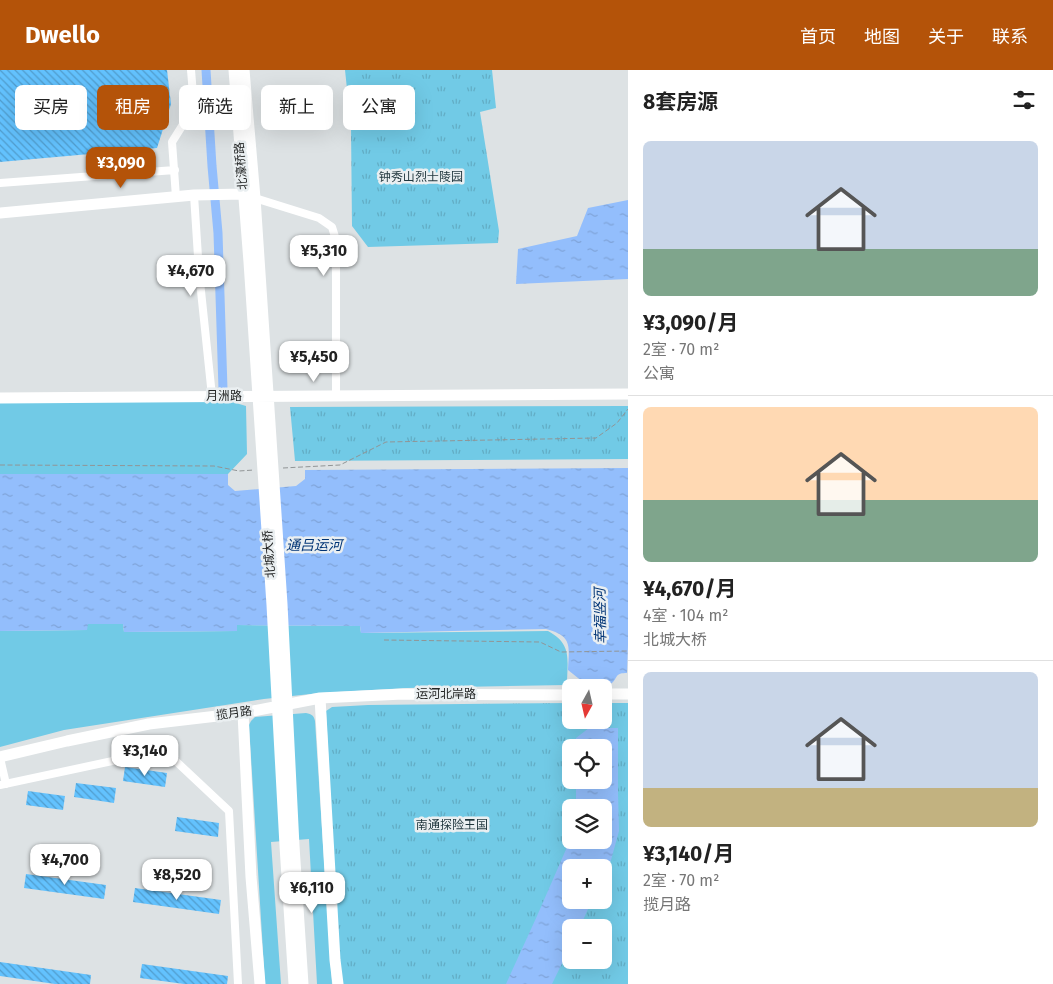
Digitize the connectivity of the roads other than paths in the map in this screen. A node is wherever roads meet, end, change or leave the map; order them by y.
1 (191, 70) edge
2 (234, 70) edge
3 (244, 70) edge
4 (175, 170) junction
5 (0, 183) edge
6 (194, 195) junction
7 (249, 196) junction
8 (176, 197) junction
9 (0, 212) edge
10 (254, 262) joint
11 (628, 394) edge
12 (212, 396) junction
13 (336, 396) junction
14 (0, 398) edge
15 (612, 694) edge
16 (626, 694) edge
17 (562, 695) edge
18 (320, 698) junction
19 (243, 713) junction
20 (0, 758) edge
21 (3, 784) edge
22 (290, 846) junction
23 (238, 984) edge
24 (260, 984) edge
25 (294, 984) edge
26 (304, 984) edge
27 (338, 984) edge

1 - 4 street
2 - 7 main road, 北濠桥路
3 - 7 main road, 北濠桥路
4 - 5 street
4 - 8 street
6 - 7 main road
6 - 8 main road
6 - 12 street
7 - 10 main road, 北濠桥路
7 - 13 street
8 - 9 main road
10 - 22 main road, 北城大桥
11 - 13 main road, 月洲路
12 - 13 main road, 月洲路
12 - 14 main road, 月洲路
15 - 16 main road
17 - 18 main road, 运河北岸路
18 - 19 main road, 揽月路
18 - 27 main road
19 - 20 main road, 揽月路
19 - 24 main road
20 - 21 street
21 - 23 street
22 - 25 main road
22 - 26 main road

